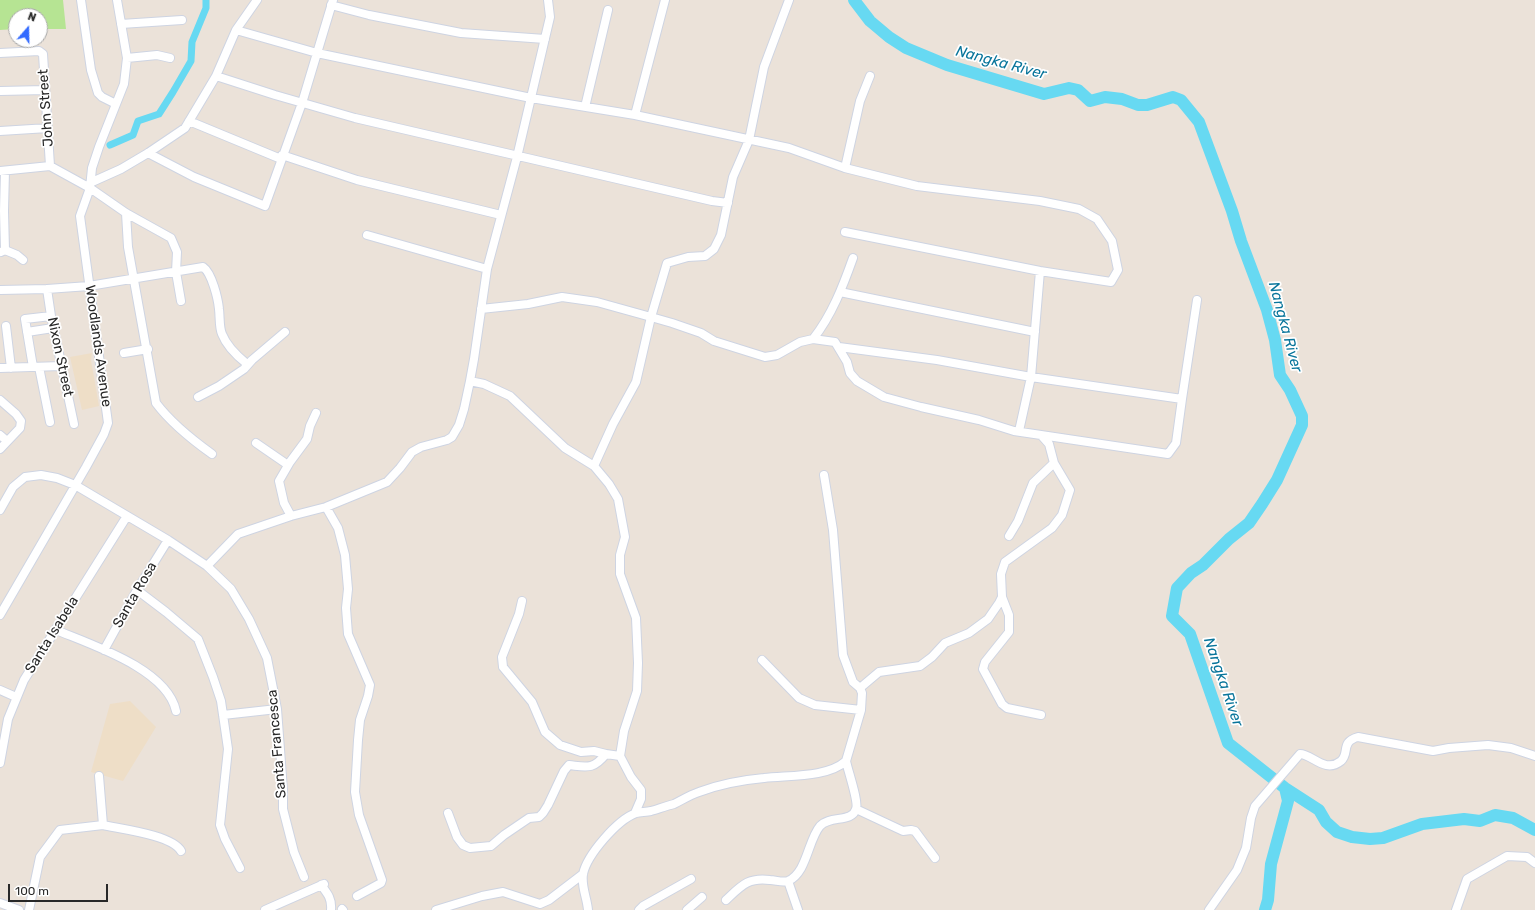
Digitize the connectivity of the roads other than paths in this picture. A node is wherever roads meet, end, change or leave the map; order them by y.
1 (81, 0) edge
2 (117, 0) edge
3 (257, 0) edge
4 (548, 0) edge
5 (665, 0) edge
6 (789, 0) edge
7 (332, 2) edge
8 (608, 10) dead end
9 (182, 20) dead end
10 (121, 24) junction
11 (236, 30) junction
12 (545, 39) junction
13 (0, 53) edge
14 (317, 53) junction
15 (127, 58) junction
16 (170, 58) dead end
17 (216, 76) junction
18 (870, 76) dead end
19 (45, 90) junction
20 (0, 92) edge
21 (531, 98) junction
22 (302, 103) junction
23 (116, 104) junction
24 (585, 107) junction
25 (635, 115) junction
26 (189, 121) junction
27 (48, 128) junction
28 (0, 131) edge
29 (749, 140) junction
30 (148, 153) junction
31 (282, 157) junction
32 (518, 157) junction
33 (50, 166) junction
34 (845, 168) junction
35 (2, 171) edge
36 (91, 185) junction
37 (728, 203) junction
38 (2, 211) edge
39 (126, 213) junction
40 (501, 215) junction
41 (846, 232) dead end
42 (367, 236) dead end
43 (3, 251) edge
44 (853, 258) dead end
45 (23, 260) dead end
46 (487, 269) junction
47 (1040, 271) junction
48 (176, 272) junction
49 (134, 279) junction
50 (90, 286) junction
51 (47, 289) junction
52 (0, 290) edge
53 (840, 292) junction
54 (1197, 300) dead end
55 (181, 301) dead end
56 (481, 309) junction
57 (51, 316) junction
58 (651, 317) junction
59 (6, 326) dead end
60 (54, 328) junction
61 (27, 332) junction
62 (285, 332) dead end
63 (1035, 332) junction
64 (813, 339) junction
65 (839, 347) junction
66 (148, 349) junction
67 (124, 353) dead end
68 (248, 364) junction
69 (61, 366) junction
70 (36, 367) junction
71 (0, 368) edge
72 (11, 368) junction
73 (1031, 377) junction
74 (470, 380) junction
75 (198, 397) dead end
76 (1182, 399) junction
77 (0, 400) edge
78 (316, 412) dead end
79 (50, 422) dead end
80 (74, 424) dead end
81 (1019, 431) junction
82 (0, 434) edge
83 (1041, 435) junction
84 (7, 441) junction
85 (256, 443) dead end
86 (0, 449) edge
87 (212, 454) dead end
88 (1054, 463) junction
89 (288, 465) junction
90 (594, 466) junction
91 (824, 475) dead end
92 (75, 485) junction
93 (1, 506) edge
94 (326, 506) junction
95 (127, 516) junction
96 (291, 516) junction
97 (1009, 536) dead end
98 (168, 540) junction
99 (207, 566) junction
100 (137, 590) junction
101 (1002, 597) junction
102 (522, 601) dead end
103 (0, 615) edge
104 (56, 630) junction
105 (104, 650) junction
106 (762, 660) dead end
107 (860, 688) junction
108 (0, 690) edge
109 (16, 697) junction
110 (277, 709) junction
111 (861, 710) junction
112 (176, 711) dead end
113 (223, 715) junction
114 (1041, 715) dead end
115 (606, 754) junction
116 (620, 756) junction
117 (1535, 756) edge
118 (846, 761) junction
119 (0, 763) edge
120 (99, 776) dead end
121 (856, 809) junction
122 (448, 813) dead end
123 (635, 813) junction
124 (103, 826) junction
125 (182, 851) dead end
126 (935, 858) dead end
127 (1535, 863) edge
128 (240, 868) dead end
129 (583, 874) junction
130 (304, 877) dead end
131 (691, 879) dead end
132 (788, 881) junction
133 (357, 896) dead end
134 (702, 897) dead end
135 (726, 900) dead end
136 (0, 903) edge
137 (19, 910) edge
138 (29, 910) edge
139 (265, 910) edge
140 (331, 910) edge
141 (436, 910) edge
142 (588, 910) edge
143 (638, 910) edge
144 (687, 910) edge
145 (798, 910) edge
146 (1209, 910) edge
147 (1456, 910) edge

1 - 23 street
2 - 10 street, Woodlands Avenue
3 - 11 street
4 - 12 street
5 - 25 street
6 - 29 street
7 - 12 street
7 - 14 street
8 - 24 street
9 - 10 street
10 - 15 street, Woodlands Avenue
11 - 14 street
11 - 17 street
12 - 21 street
13 - 19 street, John Street
14 - 21 street
14 - 22 street
15 - 16 street
15 - 23 street, Woodlands Avenue
17 - 22 street
17 - 26 street
18 - 34 street
19 - 20 street
19 - 27 street, John Street
21 - 24 street
21 - 32 street
22 - 31 street
22 - 32 street
23 - 36 street, Woodlands Avenue
24 - 25 street
25 - 29 street
26 - 30 street
26 - 31 street
27 - 28 street
27 - 33 street, John Street
29 - 34 street
29 - 37 street
30 - 31 street
30 - 36 street
31 - 40 street
32 - 37 street
32 - 40 street
33 - 35 street
33 - 36 street
34 - 47 street
35 - 38 street
36 - 39 street
36 - 50 street, Woodlands Avenue
37 - 58 street
38 - 43 street
39 - 48 street
39 - 49 street
40 - 46 street
41 - 47 street
42 - 46 street
43 - 45 street
44 - 53 street
46 - 56 street
47 - 63 street
48 - 49 street
48 - 55 street
48 - 68 street
49 - 50 street
49 - 66 street
50 - 51 street
50 - 92 street, Woodlands Avenue
51 - 52 street
51 - 57 street, Nixon Street
53 - 63 street
53 - 64 street
54 - 76 street
56 - 58 street
56 - 74 street
57 - 60 street, Nixon Street
57 - 61 street
58 - 64 street
58 - 90 street
59 - 72 street
60 - 61 street
60 - 69 street, Nixon Street
61 - 70 street
62 - 68 street
63 - 73 street
64 - 65 street
65 - 73 street
65 - 81 street
66 - 67 street
66 - 87 street
68 - 75 street
69 - 70 street
69 - 80 street, Nixon Street
70 - 72 street
70 - 79 street
71 - 72 street
73 - 76 street
73 - 81 street
74 - 90 street
74 - 94 street
76 - 83 street
77 - 84 street
78 - 89 street
81 - 83 street
82 - 84 street
83 - 88 street
84 - 86 street
85 - 89 street
88 - 97 street
88 - 101 street
89 - 96 street
90 - 116 street
91 - 107 street
92 - 93 street, Santa Francesca
92 - 95 street, Santa Francesca
92 - 103 street, Woodlands Avenue
94 - 96 street
94 - 133 street
95 - 98 street, Santa Francesca
95 - 104 street, Santa Isabela
96 - 99 street
98 - 99 street, Santa Francesca
98 - 100 street, Santa Rosa
99 - 110 street, Santa Francesca
100 - 105 street, Santa Rosa
100 - 113 street
101 - 107 street
101 - 114 street
102 - 115 street
104 - 105 street
104 - 109 street, Santa Isabela
105 - 112 street
106 - 111 street
107 - 111 street
108 - 109 street
109 - 119 street, Santa Isabela
110 - 113 street
110 - 130 street, Santa Francesca
111 - 118 street
113 - 128 street
115 - 116 street
115 - 122 street
116 - 123 street
117 - 146 street
118 - 121 street
118 - 123 street
120 - 124 street
121 - 126 street
121 - 132 street
123 - 129 street
124 - 125 street
124 - 138 street
127 - 147 street
129 - 141 street
129 - 142 street
131 - 143 street
132 - 135 street
132 - 145 street
134 - 144 street
136 - 137 street
139 - 140 street

